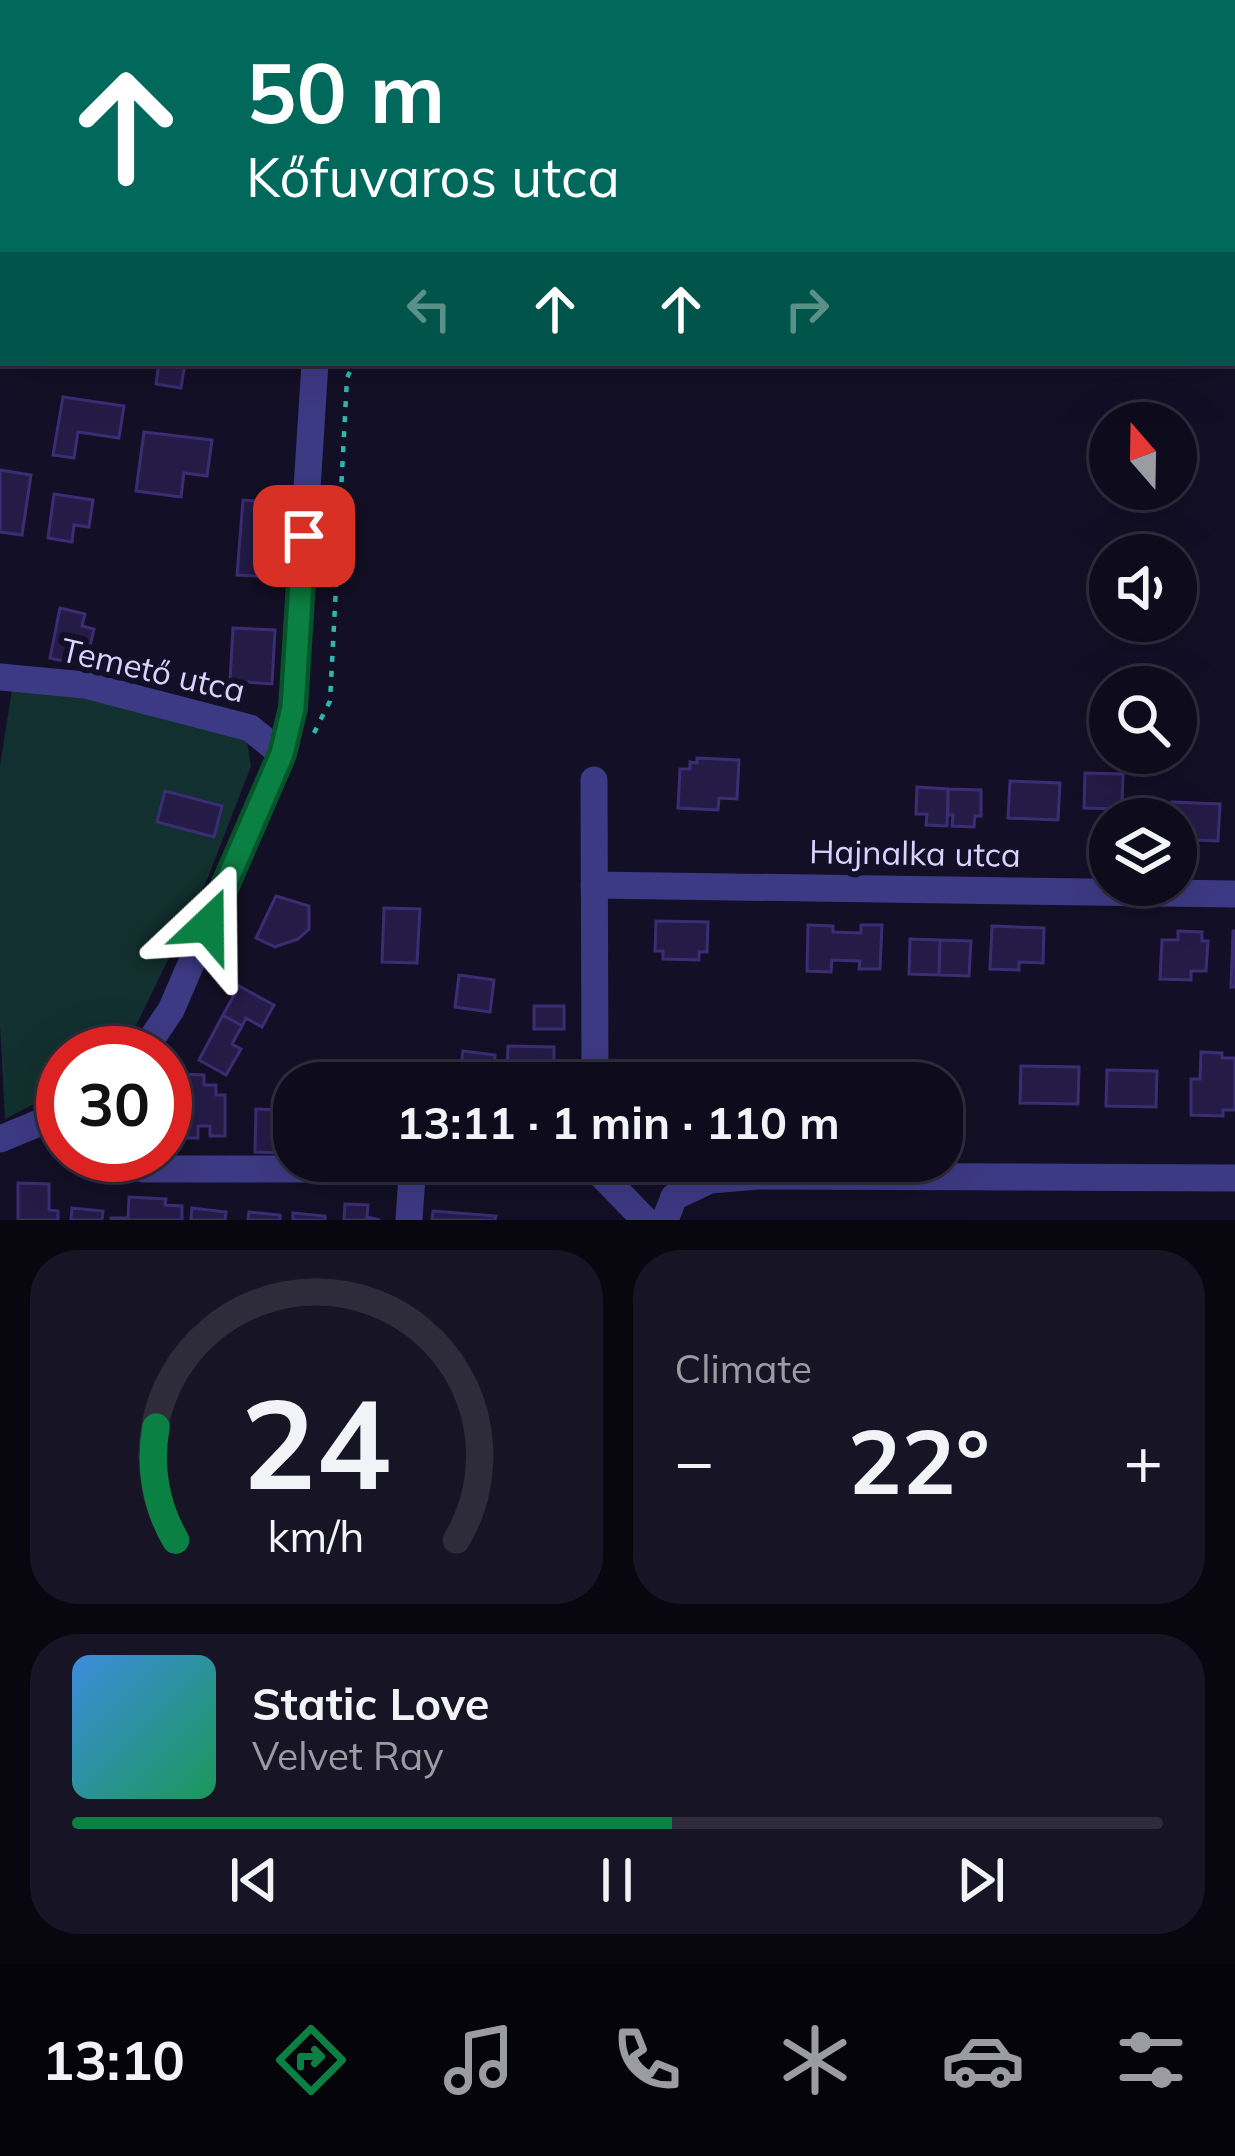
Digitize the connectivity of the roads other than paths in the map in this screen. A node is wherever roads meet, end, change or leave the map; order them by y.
1 (315, 366) edge
2 (0, 677) edge
3 (282, 754) junction
4 (594, 781) dead end
5 (594, 885) junction
6 (1235, 894) edge
7 (160, 1026) edge
8 (595, 1062) edge
9 (36, 1124) edge
10 (0, 1139) edge
11 (192, 1169) edge
12 (273, 1169) edge
13 (1235, 1178) edge
14 (412, 1182) edge
15 (609, 1182) edge
16 (410, 1220) edge
17 (645, 1220) edge
18 (665, 1220) edge

1 - 3 street
2 - 3 street, Temető utca
3 - 7 street
4 - 5 street
5 - 6 street, Hajnalka utca
5 - 8 street
9 - 10 street
11 - 12 street
13 - 18 street
14 - 16 street
15 - 17 street

